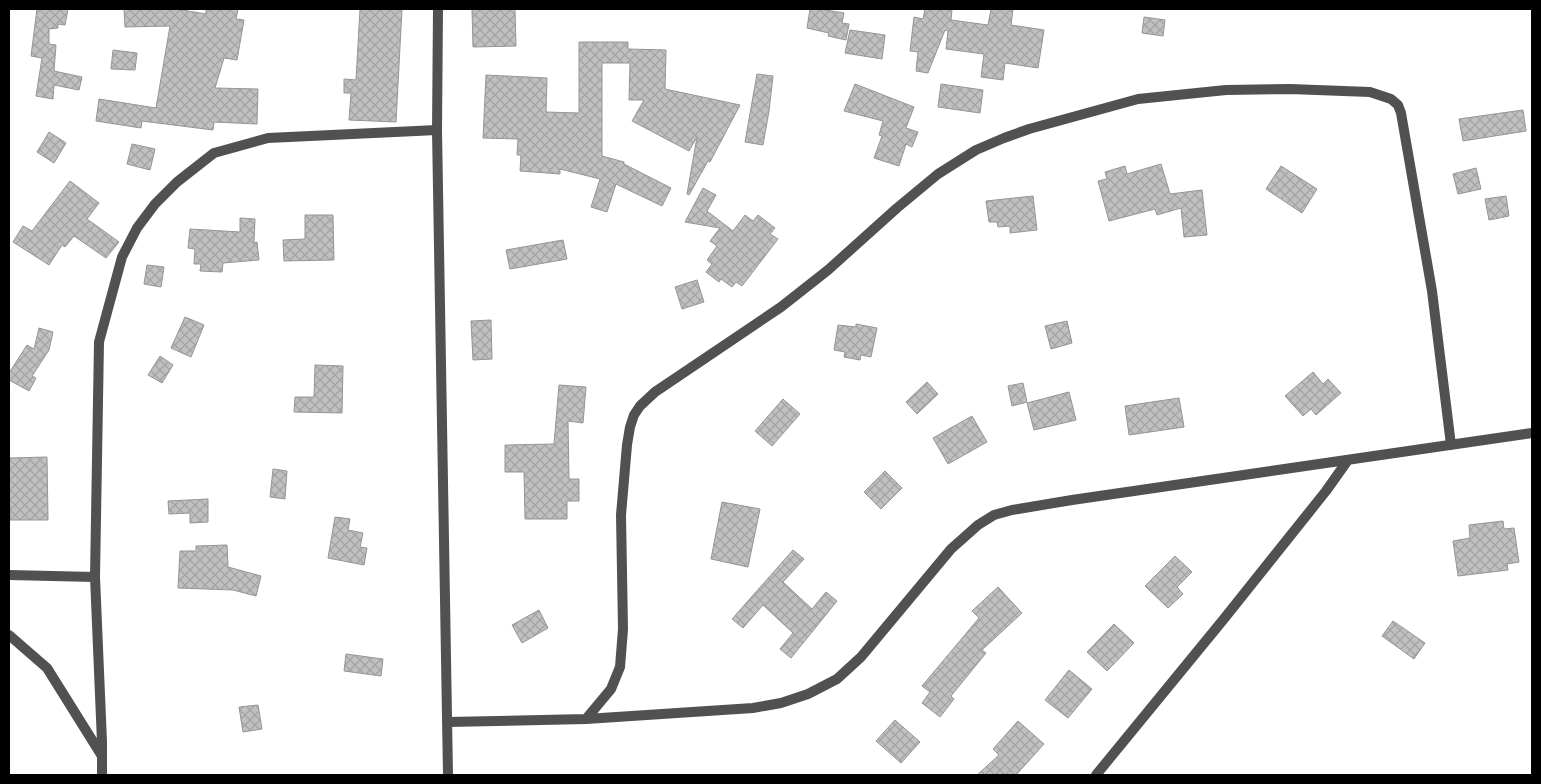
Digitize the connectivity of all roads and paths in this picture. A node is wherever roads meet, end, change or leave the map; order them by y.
1 (438, 9) edge
2 (437, 130) junction
3 (1532, 434) edge
4 (1451, 445) junction
5 (1348, 460) junction
6 (9, 575) edge
7 (95, 577) junction
8 (9, 636) edge
9 (586, 719) junction
10 (447, 722) junction
11 (102, 757) junction
12 (102, 775) edge
13 (448, 775) edge
14 (1096, 775) edge

1 - 2 street
2 - 7 street
2 - 10 street
3 - 4 street
4 - 5 street
4 - 9 street
5 - 9 street
5 - 14 street
6 - 7 street
7 - 11 street
8 - 11 street
9 - 10 street
10 - 13 street
11 - 12 street

